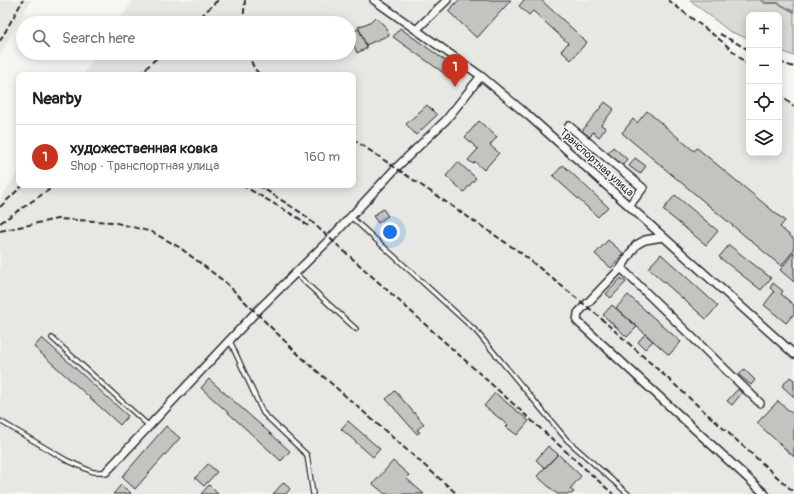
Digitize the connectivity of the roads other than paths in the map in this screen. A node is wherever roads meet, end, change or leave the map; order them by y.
1 (374, 0) edge
2 (447, 0) edge
3 (416, 30) junction
4 (481, 76) junction
5 (569, 126) dead end
6 (629, 206) junction
7 (350, 217) junction
8 (663, 236) junction
9 (621, 268) junction
10 (295, 273) junction
11 (356, 329) dead end
12 (52, 338) dead end
13 (230, 340) junction
14 (793, 351) edge
15 (760, 403) dead end
16 (1, 423) edge
17 (149, 426) junction
18 (106, 472) joint
19 (313, 494) edge
20 (628, 494) edge
21 (765, 494) edge

1 - 3 street, Транспортная улица
2 - 3 street
3 - 4 street, Транспортная улица
4 - 6 street, Транспортная улица
4 - 7 street
5 - 6 street
6 - 8 street, Транспортная улица
7 - 10 street
7 - 20 lane
8 - 9 street
8 - 14 street, Транспортная улица
9 - 15 street
9 - 21 street
10 - 11 lane
10 - 13 street
12 - 17 lane
13 - 17 street
13 - 19 lane
16 - 18 lane
17 - 18 street

